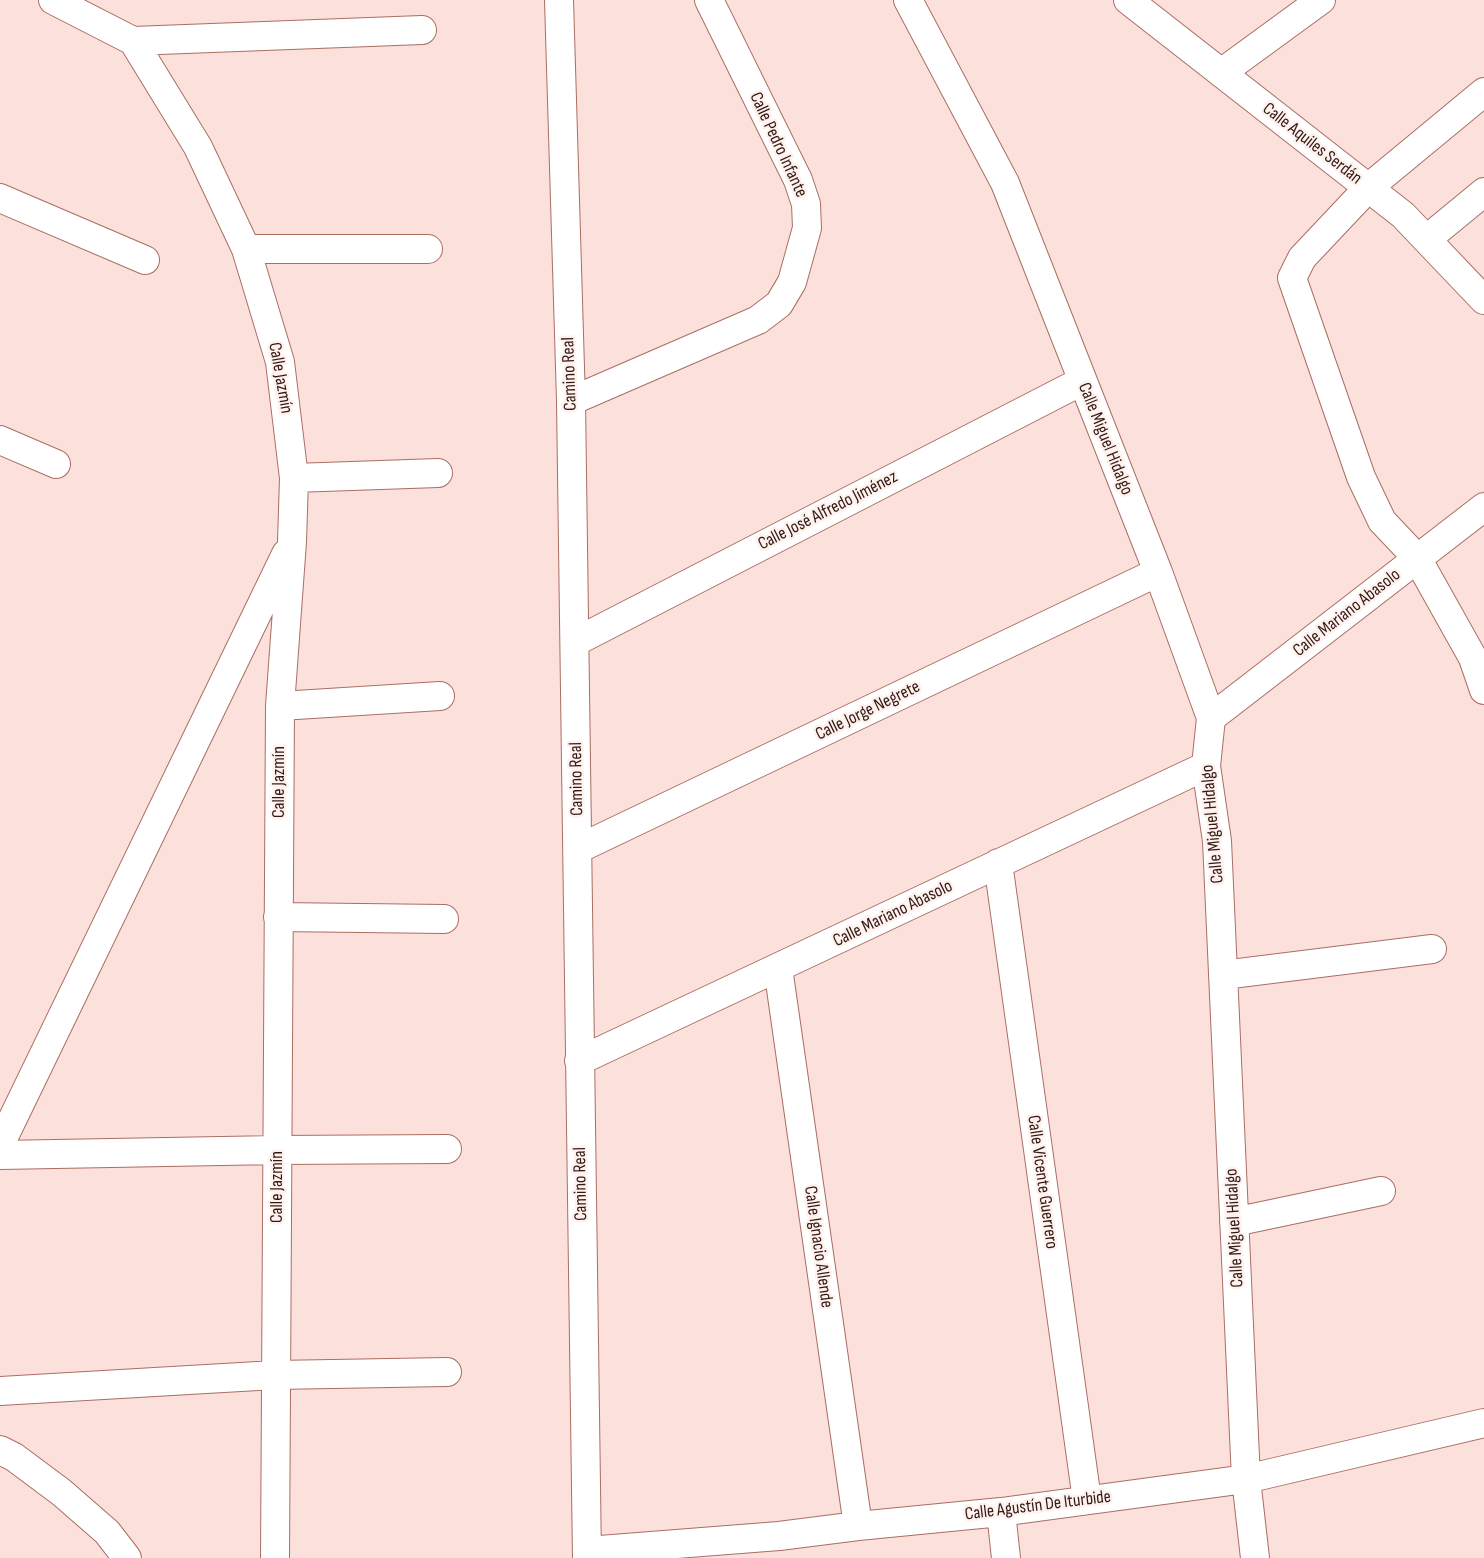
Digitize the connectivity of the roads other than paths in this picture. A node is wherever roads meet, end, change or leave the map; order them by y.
1 (53, 0) edge
2 (559, 0) edge
3 (709, 0) edge
4 (909, 0) edge
5 (1128, 0) edge
6 (1321, 0) edge
7 (422, 30) dead end
8 (133, 41) junction
9 (1222, 73) junction
10 (1484, 92) edge
11 (1368, 188) junction
12 (1484, 192) edge
13 (0, 198) edge
14 (1427, 239) junction
15 (428, 248) dead end
16 (246, 249) junction
17 (145, 260) dead end
18 (1484, 300) edge
19 (1082, 381) junction
20 (571, 401) junction
21 (0, 440) edge
22 (56, 464) dead end
23 (438, 473) dead end
24 (294, 478) junction
25 (1484, 507) edge
26 (292, 542) junction
27 (1417, 558) junction
28 (1158, 572) junction
29 (575, 642) junction
30 (1484, 690) edge
31 (440, 696) dead end
32 (280, 706) junction
33 (1210, 718) junction
34 (1206, 766) junction
35 (578, 849) junction
36 (998, 864) junction
37 (278, 917) junction
38 (444, 919) dead end
39 (1432, 949) dead end
40 (778, 968) junction
41 (1223, 975) junction
42 (579, 1061) junction
43 (0, 1145) edge
44 (447, 1149) dead end
45 (277, 1150) junction
46 (0, 1155) edge
47 (1382, 1191) dead end
48 (1234, 1222) junction
49 (447, 1372) dead end
50 (275, 1375) junction
51 (0, 1391) edge
52 (1484, 1423) edge
53 (0, 1450) edge
54 (1246, 1480) junction
55 (1087, 1500) junction
56 (1001, 1512) junction
57 (858, 1526) junction
58 (779, 1547) edge
59 (587, 1555) edge
60 (127, 1558) edge
61 (275, 1558) edge
62 (1006, 1558) edge
63 (1255, 1558) edge

1 - 8 street
2 - 20 street, Camino Real
3 - 20 street, Calle Pedro Infante
4 - 19 street, Calle Miguel Hidalgo
5 - 9 street, Calle Aquiles Serdán
6 - 9 street
7 - 8 street
8 - 16 street, Calle Jazmín
9 - 11 street, Calle Aquiles Serdán
10 - 11 street
11 - 14 street, Calle Aquiles Serdán
11 - 27 street
12 - 14 street
13 - 17 street
14 - 18 street, Calle Aquiles Serdán
15 - 16 street
16 - 24 street, Calle Jazmín
19 - 28 street, Calle Miguel Hidalgo
19 - 29 street, Calle José Alfredo Jiménez
20 - 29 street, Camino Real
21 - 22 street
23 - 24 street
24 - 26 street, Calle Jazmín
25 - 27 street, Calle Mariano Abasolo
26 - 32 street, Calle Jazmín
26 - 43 street
27 - 30 street
27 - 33 street, Calle Mariano Abasolo
28 - 33 street, Calle Miguel Hidalgo
28 - 35 street, Calle Jorge Negrete
29 - 35 street, Camino Real
31 - 32 street
32 - 37 street, Calle Jazmín
33 - 34 street, Calle Miguel Hidalgo
34 - 36 street, Calle Mariano Abasolo
34 - 41 street, Calle Miguel Hidalgo
35 - 42 street, Camino Real
36 - 40 street, Calle Mariano Abasolo
36 - 55 street, Calle Vicente Guerrero
37 - 38 street
37 - 45 street, Calle Jazmín
39 - 41 street
40 - 42 street, Calle Mariano Abasolo
40 - 57 street, Calle Ignacio Allende
41 - 48 street, Calle Miguel Hidalgo
42 - 59 street, Camino Real
44 - 45 street
45 - 46 street
45 - 50 street, Calle Jazmín
47 - 48 street
48 - 54 street, Calle Miguel Hidalgo
49 - 50 street
50 - 51 street
50 - 61 street, Calle Jazmín
52 - 54 street, Calle Agustín De Iturbide
53 - 60 street
54 - 55 street, Calle Agustín De Iturbide
54 - 63 street, Calle Miguel Hidalgo
55 - 56 street, Calle Agustín De Iturbide
56 - 57 street, Calle Agustín De Iturbide
56 - 62 street
57 - 58 street, Calle Agustín De Iturbide
58 - 59 street, Calle Agustín De Iturbide

